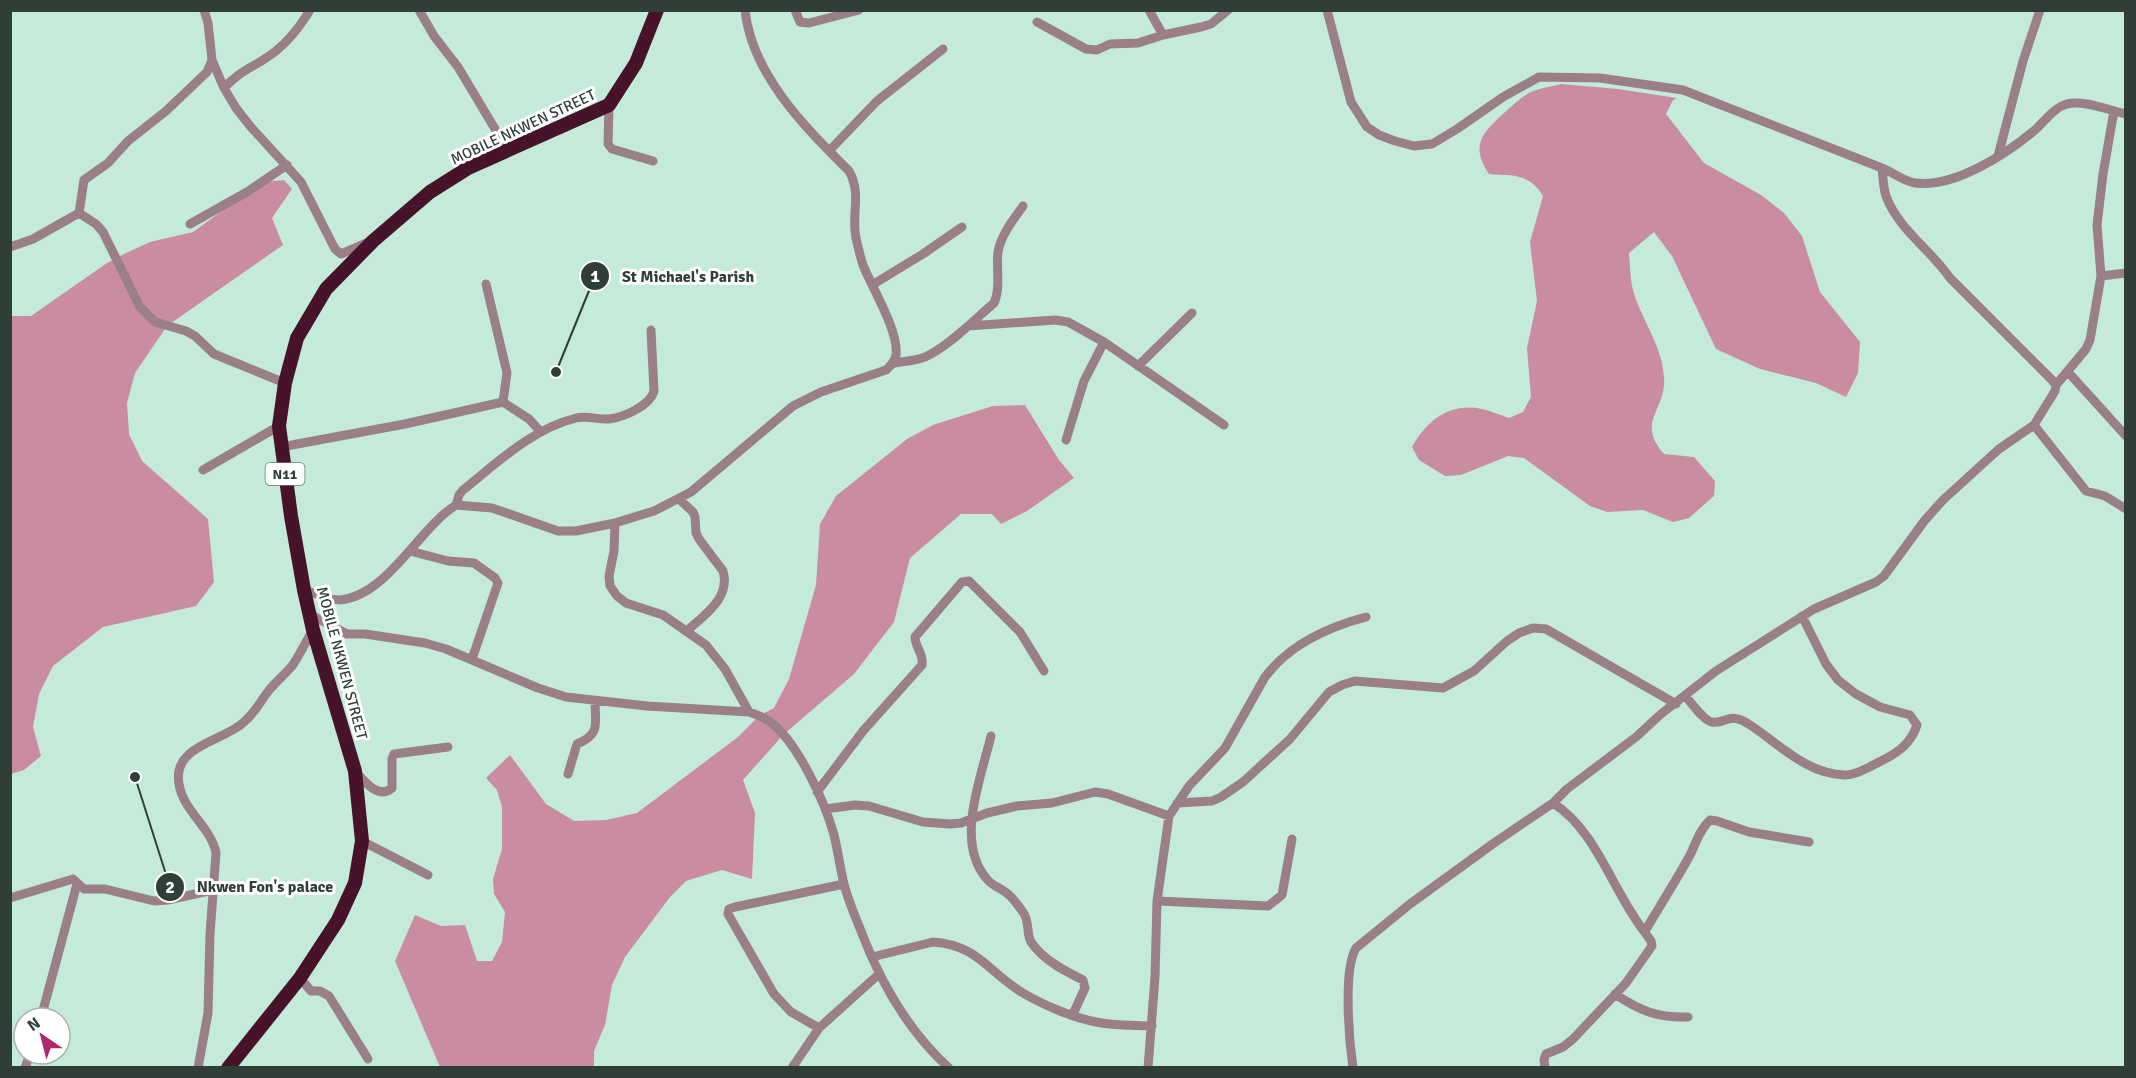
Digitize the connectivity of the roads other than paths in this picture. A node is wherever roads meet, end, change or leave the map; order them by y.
1 (204, 10) edge
2 (310, 10) edge
3 (419, 10) edge
4 (657, 10) edge
5 (745, 10) edge
6 (795, 10) edge
7 (859, 10) edge
8 (1149, 10) edge
9 (1228, 10) edge
10 (1327, 10) edge
11 (2040, 10) edge
12 (1037, 22) dead end
13 (1163, 35) junction
14 (943, 50) dead end
15 (211, 72) junction
16 (224, 88) junction
17 (609, 105) junction
18 (2114, 111) junction
19 (2126, 114) edge
20 (507, 149) junction
21 (829, 151) junction
22 (1998, 156) junction
23 (653, 161) dead end
24 (287, 165) junction
25 (1882, 168) junction
26 (1023, 206) dead end
27 (79, 213) junction
28 (190, 224) dead end
29 (962, 227) dead end
30 (373, 241) junction
31 (10, 247) edge
32 (2126, 273) edge
33 (2101, 276) junction
34 (486, 284) dead end
35 (872, 285) junction
36 (1192, 313) dead end
37 (968, 326) junction
38 (651, 330) dead end
39 (1104, 342) junction
40 (894, 363) junction
41 (1138, 366) junction
42 (2068, 372) junction
43 (285, 383) junction
44 (2056, 386) junction
45 (503, 402) junction
46 (1224, 425) dead end
47 (2034, 425) junction
48 (279, 426) junction
49 (540, 431) junction
50 (2126, 436) edge
51 (1066, 440) dead end
52 (281, 447) junction
53 (203, 470) dead end
54 (679, 499) junction
55 (456, 505) junction
56 (2126, 509) edge
57 (615, 523) junction
58 (410, 551) junction
59 (304, 590) junction
60 (311, 615) junction
61 (1366, 616) dead end
62 (1802, 616) junction
63 (313, 630) junction
64 (687, 631) junction
65 (472, 659) junction
66 (1044, 671) dead end
67 (1685, 696) junction
68 (594, 701) junction
69 (1676, 704) junction
70 (749, 712) junction
71 (991, 736) dead end
72 (448, 747) dead end
73 (355, 771) junction
74 (568, 774) dead end
75 (818, 792) junction
76 (1177, 803) junction
77 (1553, 803) junction
78 (825, 809) junction
79 (1169, 816) junction
80 (971, 819) junction
81 (1292, 839) dead end
82 (362, 841) junction
83 (1809, 843) dead end
84 (428, 875) dead end
85 (77, 884) junction
86 (844, 884) junction
87 (213, 890) junction
88 (10, 898) edge
89 (1157, 901) junction
90 (1645, 931) junction
91 (872, 957) junction
92 (879, 974) junction
93 (300, 978) junction
94 (1615, 994) junction
95 (44, 1006) edge
96 (1073, 1014) junction
97 (1688, 1017) dead end
98 (1152, 1026) junction
99 (819, 1028) junction
100 (368, 1059) dead end
101 (198, 1068) edge
102 (228, 1068) edge
103 (792, 1068) edge
104 (949, 1068) edge
105 (1148, 1068) edge
106 (1353, 1068) edge
107 (1545, 1068) edge

1 - 15 street
2 - 16 street
3 - 20 street
4 - 17 highway, MOBILE NKWEN STREET
5 - 21 street
6 - 7 street
8 - 13 street
9 - 13 street
10 - 25 street
11 - 22 street
12 - 13 street
14 - 21 street
15 - 16 street
15 - 27 street
16 - 24 street
17 - 20 highway, MOBILE NKWEN STREET / N11
17 - 23 street
18 - 19 street
18 - 22 street
18 - 33 street
20 - 30 highway, MOBILE NKWEN STREET / N11
21 - 35 street
22 - 25 street
24 - 28 street
24 - 30 street
25 - 44 street
26 - 37 street
27 - 31 street
27 - 43 street
29 - 35 street
30 - 43 highway, MOBILE NKWEN STREET / N11
32 - 33 street
33 - 42 street
34 - 45 street
35 - 40 street
36 - 41 street
37 - 39 street
37 - 40 street
38 - 49 street
39 - 41 street
39 - 51 street
40 - 54 street
41 - 46 street
42 - 44 street
42 - 50 street
43 - 48 highway, MOBILE NKWEN STREET / N11
44 - 47 street
45 - 49 street
45 - 52 street
47 - 56 street
47 - 62 street
48 - 52 highway, MOBILE NKWEN STREET / N11
48 - 53 street
49 - 55 street
52 - 59 highway, MOBILE NKWEN STREET / N11
54 - 57 street
54 - 64 street
55 - 57 street
55 - 58 street
57 - 64 street
58 - 59 street
58 - 65 street
59 - 60 highway, MOBILE NKWEN STREET / N11
60 - 63 highway, MOBILE NKWEN STREET / N11
60 - 65 street
61 - 76 street
62 - 67 street
62 - 67 street
63 - 73 highway, MOBILE NKWEN STREET / N11
63 - 87 street
64 - 70 street
65 - 68 street
66 - 75 street
67 - 69 street
68 - 70 street
68 - 74 street
69 - 76 street
69 - 77 street
70 - 75 street
71 - 80 street
72 - 73 street
73 - 82 highway, MOBILE NKWEN STREET / N11
75 - 78 street
76 - 79 street
77 - 90 street
77 - 106 street
78 - 80 street
78 - 86 street
79 - 80 street
79 - 89 street
80 - 96 street
81 - 89 street
82 - 84 street
82 - 93 highway, MOBILE NKWEN STREET / N11
83 - 90 street
85 - 87 street
85 - 88 street
85 - 95 street
86 - 91 street
86 - 99 street
87 - 101 street
89 - 98 street
90 - 94 street
91 - 92 street
91 - 96 street
92 - 99 street
92 - 104 street
93 - 100 street
93 - 102 highway, MOBILE NKWEN STREET / N11
94 - 97 street
94 - 107 street
96 - 98 street
98 - 105 street
99 - 103 street

